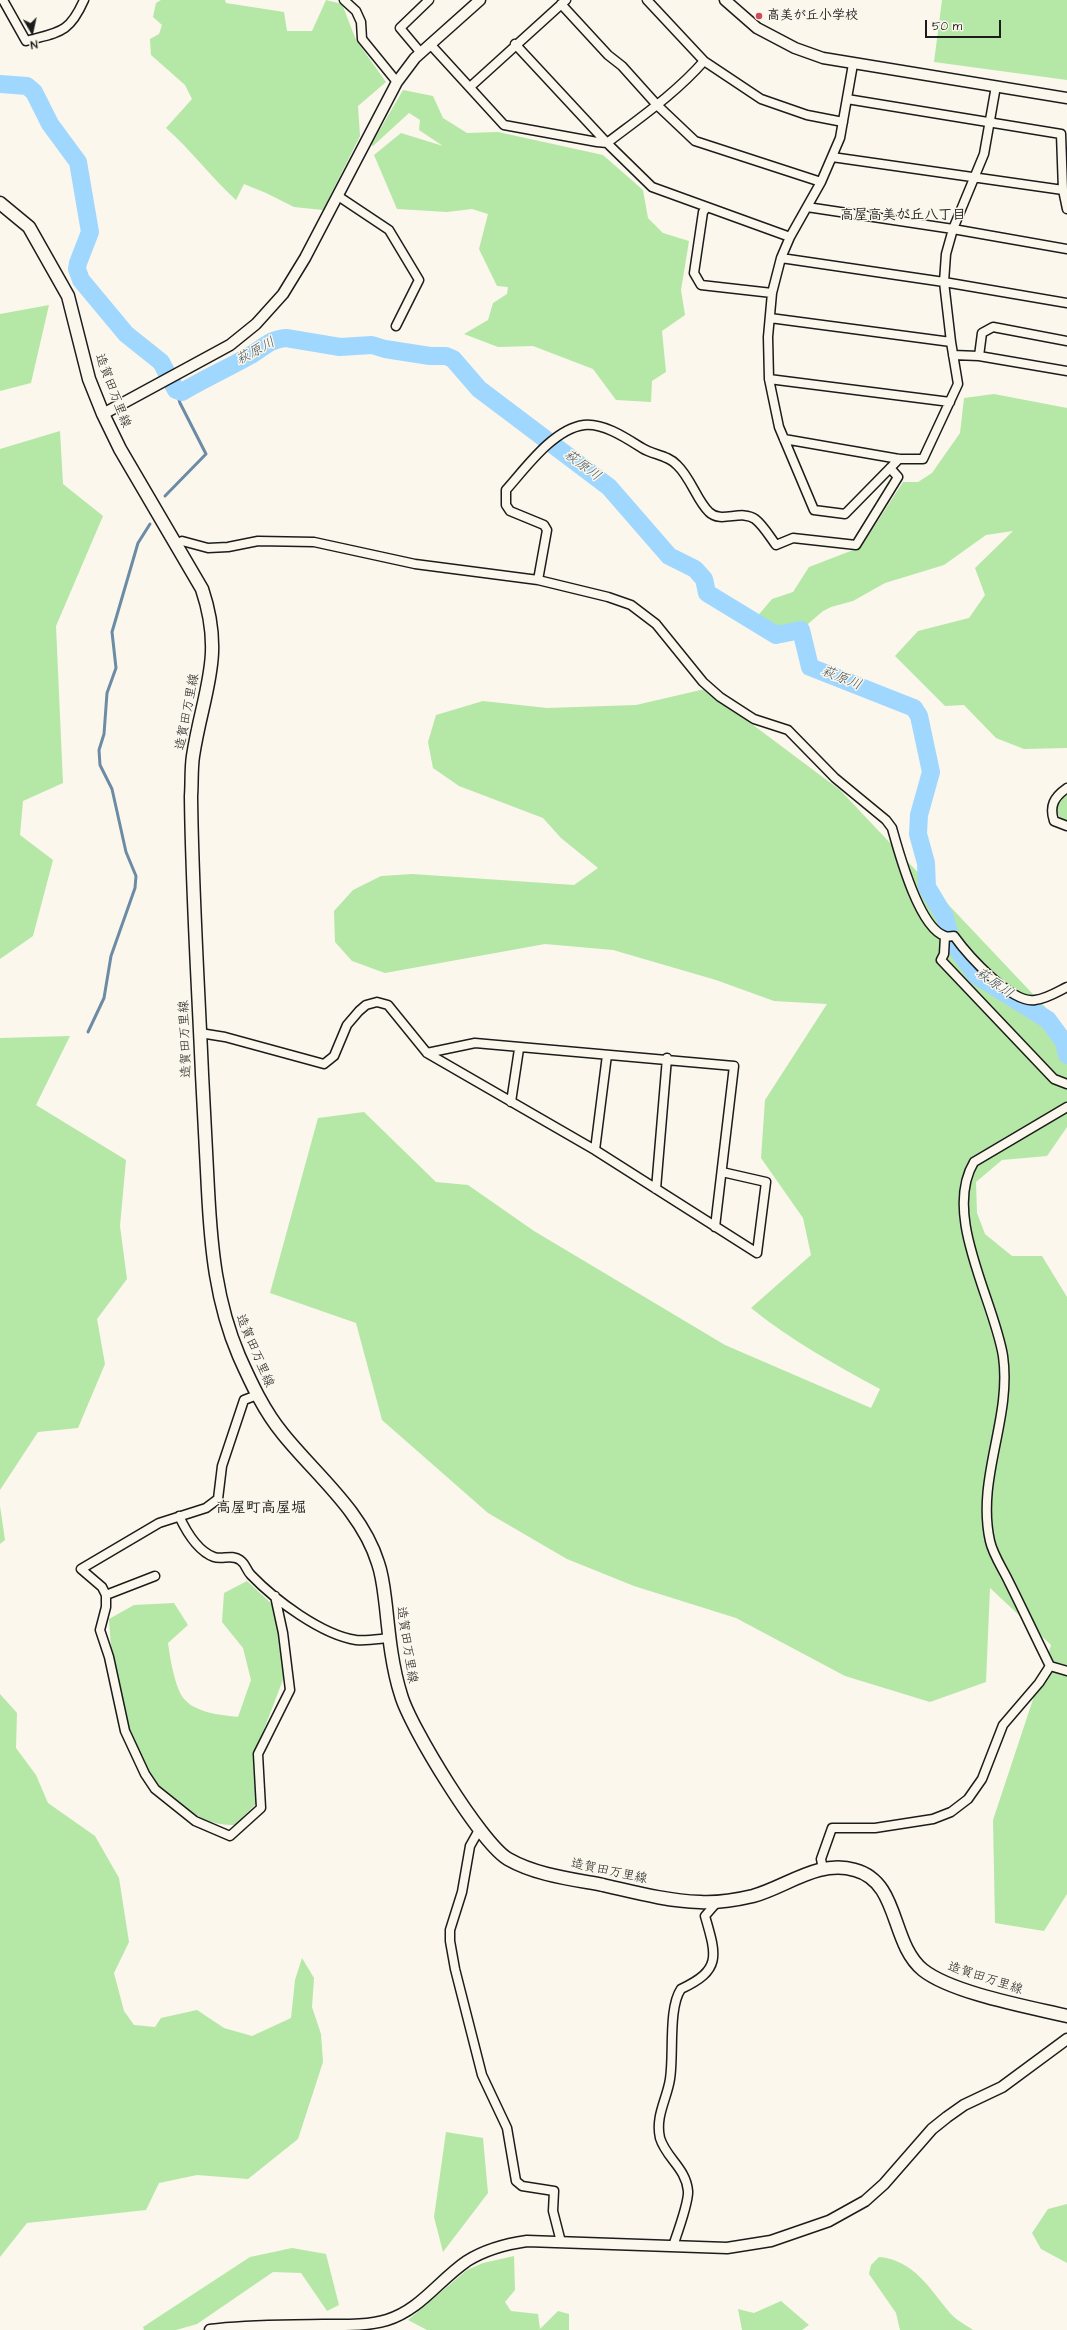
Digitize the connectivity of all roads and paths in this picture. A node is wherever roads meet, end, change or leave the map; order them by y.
1 (3, 0) edge
2 (84, 0) edge
3 (344, 0) edge
4 (429, 0) edge
5 (480, 0) edge
6 (647, 0) edge
7 (725, 0) edge
8 (564, 2) edge
9 (430, 44) junction
10 (516, 44) junction
11 (421, 53) junction
12 (704, 61) junction
13 (853, 64) junction
14 (397, 82) junction
15 (996, 86) junction
16 (470, 87) junction
17 (1067, 98) edge
18 (847, 99) junction
19 (657, 105) junction
20 (843, 122) junction
21 (990, 124) junction
22 (607, 143) junction
23 (832, 157) junction
24 (975, 177) junction
25 (820, 182) junction
26 (1063, 190) junction
27 (338, 196) junction
28 (0, 203) edge
29 (707, 207) junction
30 (807, 207) junction
31 (1067, 209) edge
32 (953, 228) junction
33 (790, 237) junction
34 (1067, 249) edge
35 (781, 258) junction
36 (944, 282) junction
37 (772, 293) junction
38 (1067, 303) edge
39 (770, 318) junction
40 (396, 326) dead end
41 (1067, 340) edge
42 (951, 342) junction
43 (953, 355) junction
44 (979, 356) junction
45 (1067, 371) edge
46 (770, 379) junction
47 (950, 402) junction
48 (102, 414) junction
49 (784, 439) junction
50 (899, 459) junction
51 (890, 468) junction
52 (176, 544) junction
53 (538, 580) junction
54 (1067, 788) edge
55 (1067, 826) edge
56 (945, 936) junction
57 (1067, 987) edge
58 (200, 1033) junction
59 (520, 1049) junction
60 (427, 1053) junction
61 (607, 1055) junction
62 (667, 1058) junction
63 (1067, 1084) edge
64 (511, 1102) junction
65 (1067, 1107) edge
66 (595, 1150) junction
67 (722, 1172) junction
68 (656, 1189) junction
69 (715, 1227) junction
70 (257, 1395) junction
71 (179, 1516) junction
72 (155, 1576) dead end
73 (106, 1595) junction
74 (275, 1596) junction
75 (389, 1638) junction
76 (1050, 1666) junction
77 (1067, 1671) edge
78 (479, 1830) junction
79 (823, 1868) junction
80 (718, 1901) junction
81 (1067, 2016) edge
82 (1067, 2039) edge
83 (560, 2242) junction
84 (673, 2246) junction
85 (210, 2330) edge

1 - 2 street
3 - 14 street
4 - 11 street
5 - 9 street
6 - 12 street
7 - 13 street
8 - 10 street
8 - 19 street
9 - 11 street
9 - 16 street
10 - 16 street
10 - 22 street
11 - 14 street
12 - 19 street
12 - 20 street
13 - 15 street
13 - 18 street
14 - 27 street
15 - 17 street
15 - 21 street
16 - 22 street
18 - 20 street
18 - 21 street
19 - 22 street
19 - 25 street
20 - 23 street
21 - 24 street
21 - 26 street
22 - 29 street
23 - 24 street
23 - 25 street
24 - 26 street
24 - 32 street
25 - 30 street
26 - 31 street
27 - 40 street
27 - 48 street
28 - 48 main road, 造賀田万里線
29 - 33 street
29 - 37 street
30 - 32 street
30 - 33 street
32 - 34 street
32 - 36 street
33 - 35 street
35 - 36 street
35 - 37 street
36 - 38 street
36 - 42 street
37 - 39 street
39 - 42 street
39 - 46 street
41 - 44 street
42 - 43 street
43 - 44 street
43 - 47 street
44 - 45 street
46 - 47 street
46 - 49 street
47 - 50 street
48 - 52 main road, 造賀田万里線
49 - 50 street
49 - 51 street
50 - 51 street
51 - 53 street
52 - 53 street
52 - 58 main road, 造賀田万里線
53 - 56 street
54 - 55 street
56 - 57 street
56 - 63 street
58 - 60 street
58 - 70 main road, 造賀田万里線
59 - 60 street
59 - 61 street
59 - 64 street
60 - 64 street
61 - 62 street
61 - 66 street
62 - 67 street
62 - 68 street
64 - 66 street
65 - 76 street
66 - 68 street
67 - 69 street
67 - 69 street
68 - 69 street
70 - 71 street
70 - 75 main road, 造賀田万里線
71 - 73 street
71 - 74 street
72 - 73 street
73 - 74 street
74 - 75 street
75 - 78 main road, 造賀田万里線
76 - 77 street
76 - 79 street
78 - 80 main road, 造賀田万里線
78 - 83 street
79 - 80 main road, 造賀田万里線
79 - 81 main road, 造賀田万里線
80 - 84 street
82 - 84 street
83 - 84 street
83 - 85 street

